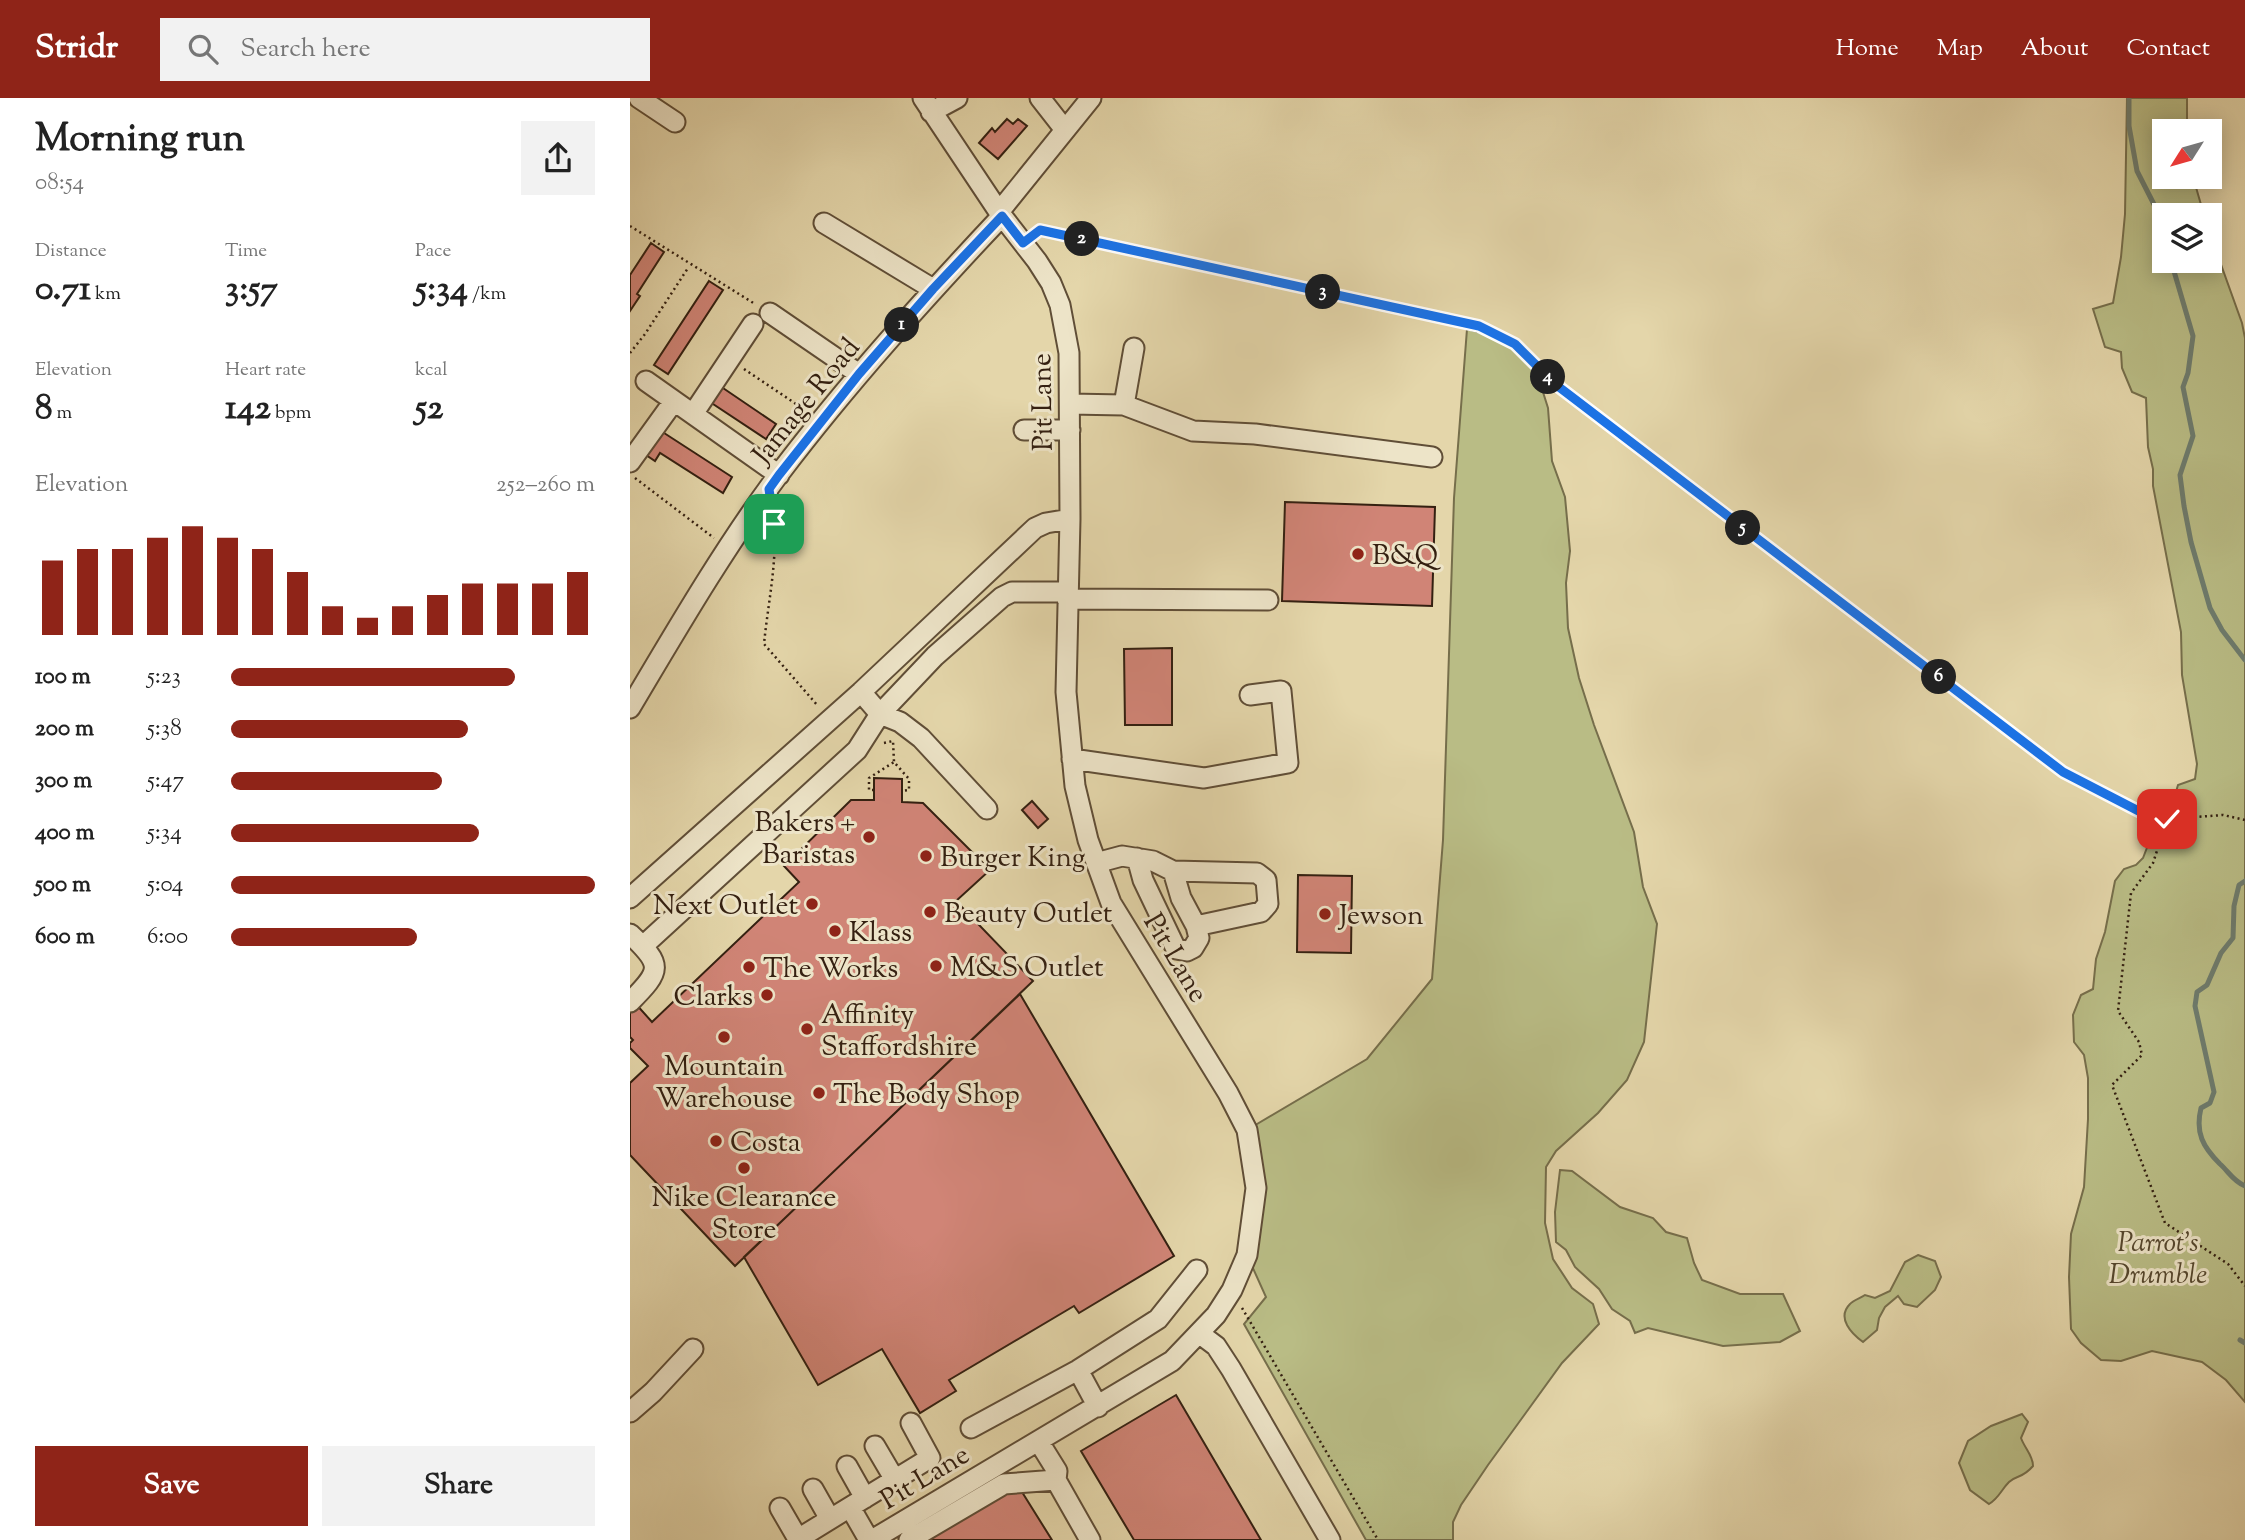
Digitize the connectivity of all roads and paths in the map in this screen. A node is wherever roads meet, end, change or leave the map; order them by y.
1 (639, 98) edge
2 (957, 98) edge
3 (1040, 98) edge
4 (1091, 98) edge
5 (927, 105) edge
6 (668, 111) edge
7 (1065, 130) junction
8 (1001, 214) junction
9 (824, 223) dead end
10 (630, 226) edge
11 (1023, 243) junction
12 (688, 268) dead end
13 (933, 289) junction
14 (762, 318) junction
15 (1134, 348) dead end
16 (630, 353) edge
17 (729, 359) junction
18 (859, 374) junction
19 (646, 381) dead end
20 (674, 401) junction
21 (1070, 404) junction
22 (1124, 405) junction
23 (693, 414) junction
24 (822, 421) junction
25 (1024, 430) dead end
26 (1070, 430) junction
27 (1432, 457) dead end
28 (630, 462) edge
29 (630, 474) edge
30 (774, 482) junction
31 (1070, 519) junction
32 (728, 549) junction
33 (1067, 595) junction
34 (1268, 600) dead end
35 (918, 638) junction
36 (934, 656) junction
37 (861, 692) junction
38 (1250, 695) dead end
39 (630, 708) edge
40 (880, 714) junction
41 (830, 719) junction
42 (864, 739) junction
43 (1072, 760) junction
44 (894, 762) junction
45 (874, 790) dead end
46 (902, 791) dead end
47 (987, 809) dead end
48 (2167, 819) junction
49 (2245, 820) edge
50 (1137, 858) junction
51 (1096, 863) junction
52 (1173, 871) junction
53 (630, 898) edge
54 (1196, 926) junction
55 (637, 940) edge
56 (630, 1002) edge
57 (1197, 1270) dead end
58 (2245, 1286) edge
59 (1231, 1290) junction
60 (1200, 1334) junction
61 (693, 1349) dead end
62 (1078, 1370) junction
63 (1098, 1407) junction
64 (630, 1412) edge
65 (911, 1423) dead end
66 (971, 1428) dead end
67 (1039, 1442) junction
68 (875, 1446) dead end
69 (847, 1466) dead end
70 (895, 1480) junction
71 (1056, 1480) junction
72 (813, 1489) dead end
73 (857, 1503) junction
74 (780, 1508) dead end
75 (830, 1519) junction
76 (871, 1540) edge
77 (909, 1540) edge
78 (1090, 1540) edge
79 (1330, 1540) edge
80 (1378, 1540) edge

1 - 6 street
2 - 5 street
3 - 7 street
4 - 7 street, Jamage Road
5 - 8 street, Pit Lane
7 - 8 street, Jamage Road
8 - 11 street, Pit Lane
8 - 13 street, Jamage Road
9 - 13 street
10 - 14 path
11 - 21 street, Pit Lane
11 - 48 path
12 - 16 path
13 - 18 street, Jamage Road
14 - 17 street
14 - 18 street
15 - 22 street
17 - 23 street
17 - 24 path
18 - 24 street, Jamage Road
19 - 20 street
20 - 23 street
20 - 28 street
21 - 22 street
21 - 26 street, Pit Lane
22 - 27 street
23 - 30 street
24 - 30 street, Jamage Road
25 - 26 street
26 - 31 street, Pit Lane
29 - 32 path
30 - 32 street, Jamage Road
30 - 41 path
31 - 33 street, Pit Lane
31 - 35 street
32 - 39 street, Jamage Road
33 - 34 street
33 - 36 street
33 - 43 street, Pit Lane
35 - 36 street
35 - 37 street
36 - 40 street
37 - 40 street
37 - 41 street
38 - 43 street
40 - 42 street
40 - 47 street
41 - 53 street
42 - 44 path
42 - 55 street
43 - 51 street, Pit Lane
44 - 45 path
44 - 46 path
48 - 49 path
48 - 58 path
50 - 51 street
50 - 52 street
50 - 54 street
51 - 59 street, Pit Lane
52 - 54 street
52 - 54 street
55 - 56 street
57 - 62 street
59 - 60 street, Pit Lane
59 - 80 path
60 - 63 street, Pit Lane
60 - 79 street
61 - 64 street
62 - 63 street
62 - 66 street
63 - 67 street, Pit Lane
65 - 70 street
67 - 71 street
67 - 76 street, Pit Lane
68 - 70 street
69 - 73 street
70 - 73 street
71 - 77 street
71 - 78 street
72 - 75 street
73 - 75 street
73 - 76 street
74 - 75 street

